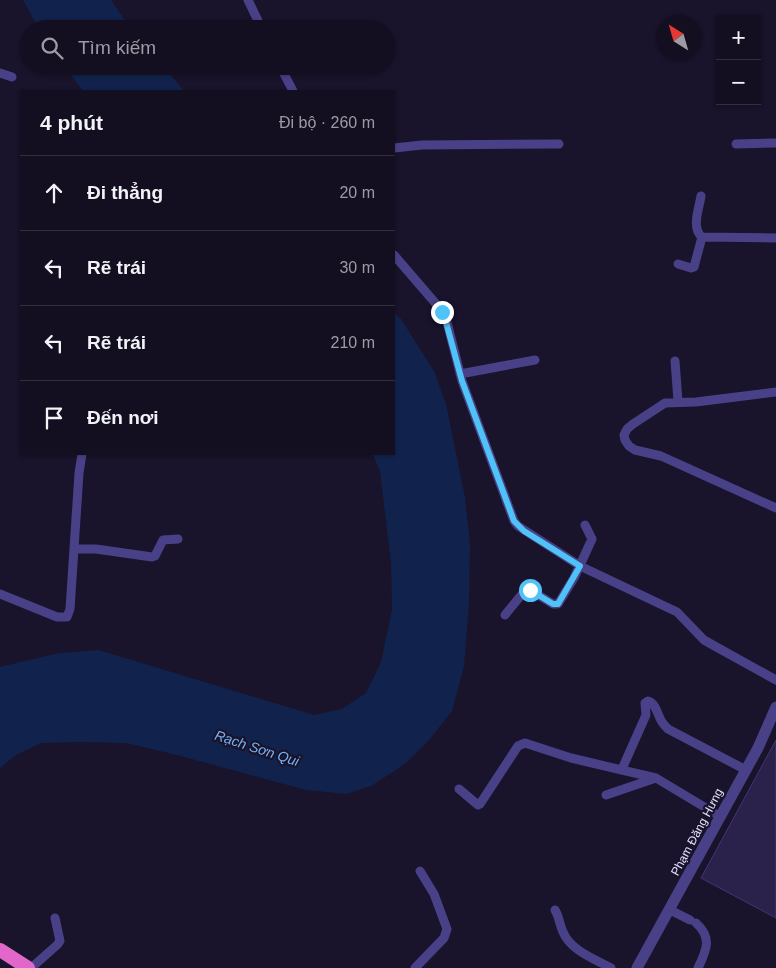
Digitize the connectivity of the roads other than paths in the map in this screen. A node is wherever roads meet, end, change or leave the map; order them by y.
1 (248, 0) edge
2 (258, 20) edge
3 (0, 73) edge
4 (285, 75) edge
5 (12, 77) dead end
6 (292, 90) edge
7 (559, 144) dead end
8 (736, 144) dead end
9 (776, 144) edge
10 (395, 148) edge
11 (700, 196) dead end
12 (702, 237) junction
13 (776, 238) edge
14 (395, 256) edge
15 (678, 264) dead end
16 (535, 360) dead end
17 (675, 361) dead end
18 (460, 374) junction
19 (776, 392) edge
20 (678, 401) junction
21 (82, 455) edge
22 (776, 508) edge
23 (585, 525) dead end
24 (178, 539) dead end
25 (74, 549) junction
26 (577, 572) junction
27 (0, 594) edge
28 (505, 615) dead end
29 (776, 680) edge
30 (776, 707) edge
31 (622, 769) junction
32 (746, 770) junction
33 (656, 778) junction
34 (459, 790) dead end
35 (606, 795) dead end
36 (721, 816) junction
37 (420, 871) dead end
38 (555, 910) dead end
39 (670, 910) junction
40 (55, 918) dead end
41 (0, 950) edge
42 (24, 967) edge
43 (415, 968) edge
44 (611, 968) edge
45 (637, 968) edge
46 (698, 968) edge

1 - 2 street
3 - 5 street
4 - 6 street
7 - 10 street
8 - 9 street
11 - 12 street
12 - 13 street
12 - 15 street
14 - 18 street
16 - 18 street
17 - 20 street
18 - 26 street
19 - 20 street
20 - 22 street
21 - 25 street
23 - 26 street
24 - 25 street
25 - 27 street
26 - 28 street
26 - 29 street
30 - 32 street, Phạm Đăng Hưng
31 - 32 street
31 - 33 street
31 - 34 street
32 - 36 street, Phạm Đăng Hưng
33 - 35 street
33 - 36 street
36 - 39 street, Phạm Đăng Hưng
37 - 43 street
38 - 44 street
39 - 45 street, Phạm Đăng Hưng
39 - 46 street
40 - 42 street
41 - 42 highway

